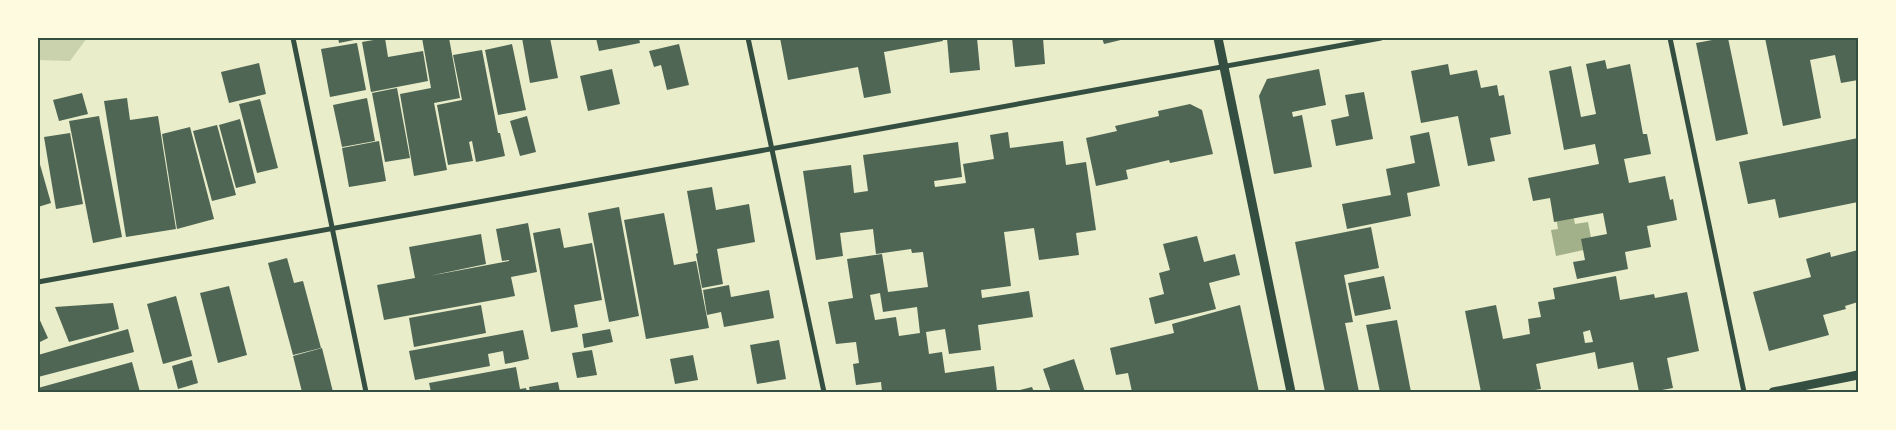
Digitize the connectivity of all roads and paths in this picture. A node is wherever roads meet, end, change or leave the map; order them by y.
1 (293, 38) edge
2 (748, 38) edge
3 (1218, 38) edge
4 (1381, 38) edge
5 (1670, 38) edge
6 (1224, 66) junction
7 (772, 148) junction
8 (332, 228) junction
9 (38, 282) edge
10 (1858, 375) edge
11 (366, 392) edge
12 (824, 392) edge
13 (1291, 392) edge
14 (1744, 392) edge
15 (1772, 392) edge

1 - 8 street
2 - 7 street
3 - 6 street
4 - 6 street
5 - 14 street
6 - 7 street
6 - 13 street
7 - 8 street
7 - 12 street
8 - 9 street
8 - 11 street
10 - 15 street

